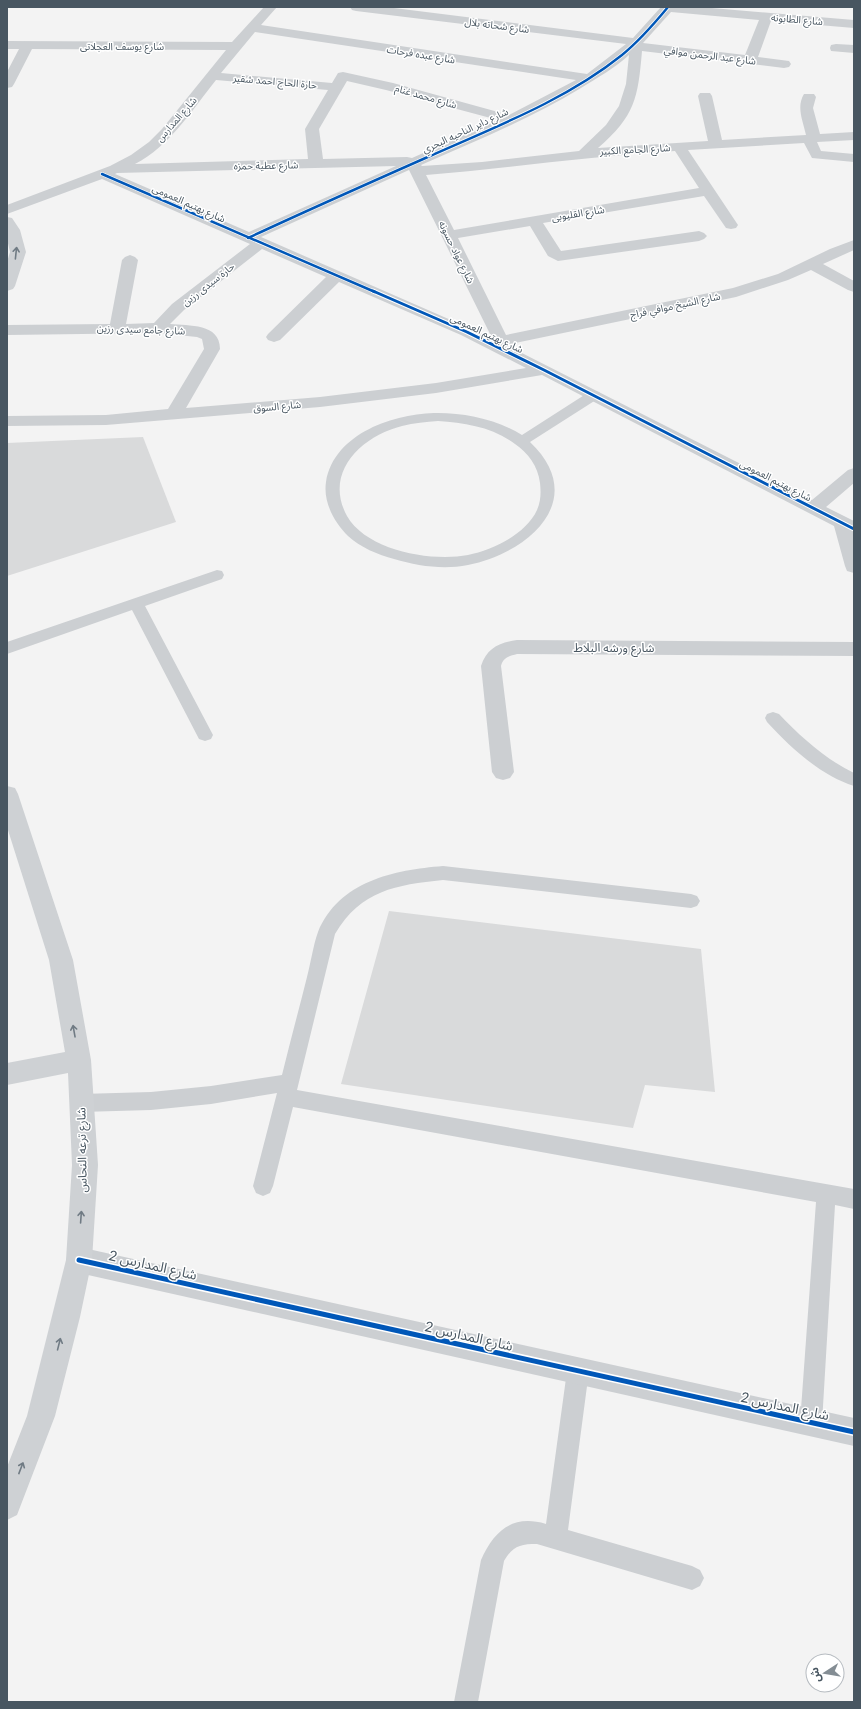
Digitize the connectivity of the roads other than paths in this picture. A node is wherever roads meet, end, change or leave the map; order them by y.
1 (271, 7) edge
2 (356, 7) edge
3 (668, 8) edge
4 (766, 17) junction
5 (854, 24) edge
6 (253, 28) junction
7 (637, 44) junction
8 (7, 45) edge
9 (28, 45) junction
10 (236, 46) junction
11 (836, 48) dead end
12 (854, 49) edge
13 (750, 60) junction
14 (784, 64) dead end
15 (213, 76) junction
16 (343, 77) junction
17 (589, 78) junction
18 (7, 84) edge
19 (705, 96) dead end
20 (809, 97) dead end
21 (508, 120) junction
22 (854, 136) edge
23 (811, 138) junction
24 (716, 145) junction
25 (679, 147) junction
26 (584, 153) junction
27 (854, 158) edge
28 (316, 164) junction
29 (416, 165) junction
30 (108, 171) junction
31 (709, 191) junction
32 (7, 210) edge
33 (534, 220) junction
34 (7, 221) edge
35 (731, 225) dead end
36 (448, 235) junction
37 (699, 236) dead end
38 (254, 241) junction
39 (854, 245) edge
40 (130, 260) dead end
41 (812, 264) junction
42 (336, 276) junction
43 (7, 286) edge
44 (854, 287) edge
45 (117, 327) junction
46 (158, 328) junction
47 (7, 330) edge
48 (274, 336) dead end
49 (495, 341) junction
50 (544, 370) junction
51 (594, 395) junction
52 (174, 414) junction
53 (7, 421) edge
54 (521, 442) junction
55 (854, 474) edge
56 (813, 508) junction
57 (848, 526) edge
58 (854, 566) edge
59 (217, 575) dead end
60 (136, 603) junction
61 (7, 648) edge
62 (854, 649) edge
63 (773, 718) dead end
64 (205, 735) dead end
65 (503, 772) dead end
66 (854, 780) edge
67 (7, 794) edge
68 (691, 901) dead end
69 (79, 1060) junction
70 (7, 1074) edge
71 (287, 1090) junction
72 (81, 1102) junction
73 (263, 1186) dead end
74 (826, 1194) junction
75 (854, 1199) edge
76 (79, 1260) junction
77 (578, 1371) junction
78 (811, 1423) junction
79 (854, 1432) edge
80 (7, 1505) edge
81 (555, 1539) junction
82 (692, 1578) dead end
83 (466, 1702) edge

1 - 6 street, شارع المدارس
2 - 7 street, شارع شحاته بلال
3 - 4 street, شارع الطابونه
3 - 7 street, شارع داير الناحيه البحري
4 - 5 street, شارع الطابونه
4 - 13 street
6 - 10 street, شارع المدارس
6 - 17 street, شارع عبده فرحات
7 - 13 street, شارع عبد الرحمن موافي
7 - 17 street, شارع داير الناحيه البحري
7 - 26 street
8 - 9 street, شارع يوسف العجلاتى
9 - 10 street, شارع يوسف العجلاتى
9 - 18 street
10 - 15 street, شارع المدارس
11 - 12 street
13 - 14 street, شارع عبد الرحمن موافي
15 - 16 street, حارة الحاج احمد شقير
15 - 30 street, شارع المدارس
16 - 21 street, شارع محمد غنام
16 - 28 street
17 - 21 street, شارع داير الناحيه البحري
19 - 24 street
20 - 23 street
21 - 29 street, شارع داير الناحيه البحري
22 - 23 street, شارع الجامع الكبير
23 - 24 street, شارع الجامع الكبير
23 - 27 street
24 - 25 street, شارع الجامع الكبير
25 - 26 street, شارع الجامع الكبير
25 - 31 street
26 - 29 street, شارع الجامع الكبير
28 - 29 street, شارع عطية حمزه
28 - 30 street, شارع عطية حمزه
29 - 36 street, شارع عواد حسونه
29 - 38 street, شارع داير الناحيه البحري
30 - 32 street, شارع المدارس
30 - 38 street, شارع بهتيم العمومى
31 - 33 street, شارع القليوبى
31 - 35 street
33 - 36 street, شارع القليوبى
33 - 37 street
43 -> 34 main road
36 - 49 street, شارع عواد حسونه
38 - 42 street, شارع بهتيم العمومى
38 - 46 street, حارة سيدى رزين
39 - 41 street, شارع الشيخ موافي فراج
40 - 45 street
41 - 44 street
41 - 49 street, شارع الشيخ موافي فراج
42 - 48 street
42 - 49 street, شارع بهتيم العمومى
45 - 46 street, شارع جامع سيدى رزين
45 - 47 street, شارع جامع سيدى رزين
46 - 52 street, شارع جامع سيدى رزين
49 - 50 street, شارع بهتيم العمومى
50 - 51 street, شارع بهتيم العمومى
50 - 52 street, شارع السوق
51 - 54 lane
51 - 56 street, شارع بهتيم العمومى
52 - 53 street, شارع السوق
54 - 54 lane
55 - 56 street
56 - 57 street, شارع بهتيم العمومى
57 - 58 street
59 - 60 lane
60 - 61 lane
60 - 64 lane
62 - 65 street, شارع ورشه البلاط
63 - 66 lane
69 -> 67 main road, شارع ترعه النحاس
68 - 71 lane
69 - 70 main road
69 - 72 main road, شارع ترعه النحاس
71 - 72 lane
71 - 73 lane
71 - 74 lane
76 -> 72 main road, شارع ترعه النحاس
74 - 75 lane
74 - 78 lane
76 - 77 street, شارع المدارس 2
80 -> 76 main road, شارع ترعه النحاس
77 - 78 street, شارع المدارس 2
77 - 81 lane
78 - 79 street, شارع المدارس 2
81 - 82 lane
81 - 83 lane

